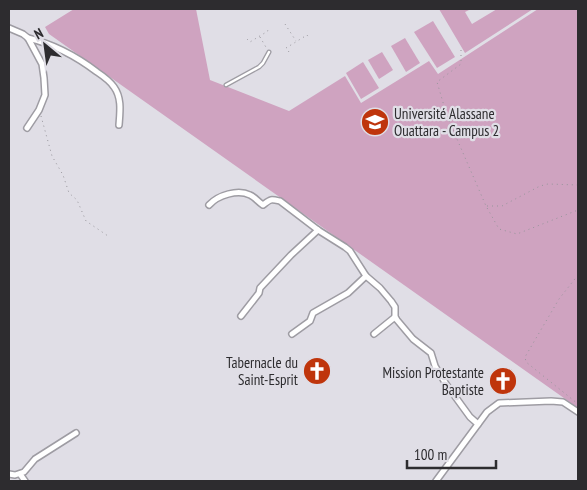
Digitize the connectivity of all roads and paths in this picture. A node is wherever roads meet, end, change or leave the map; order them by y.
1 (285, 24) dead end
2 (266, 27) dead end
3 (9, 28) edge
4 (259, 36) junction
5 (28, 38) junction
6 (247, 39) dead end
7 (310, 39) dead end
8 (297, 41) junction
9 (462, 50) dead end
10 (269, 52) joint
11 (289, 52) dead end
12 (226, 85) dead end
13 (39, 110) junction
14 (120, 124) dead end
15 (27, 128) dead end
16 (578, 184) edge
17 (209, 205) dead end
18 (486, 206) junction
19 (578, 210) edge
20 (318, 230) junction
21 (108, 236) dead end
22 (578, 275) edge
23 (366, 276) junction
24 (241, 316) dead end
25 (395, 317) junction
26 (292, 334) dead end
27 (374, 334) dead end
28 (578, 404) edge
29 (578, 412) edge
30 (478, 424) junction
31 (76, 433) dead end
32 (9, 474) edge
33 (20, 474) junction
34 (25, 481) edge
35 (436, 481) edge

1 - 8 path
2 - 4 path
3 - 5 street
4 - 6 path
4 - 10 path
5 - 13 street
5 - 14 street
7 - 8 path
8 - 11 path
9 - 18 path
10 - 12 lane
13 - 15 street
13 - 21 path
16 - 18 path
17 - 20 street
18 - 19 path
20 - 23 street
20 - 24 street
22 - 28 path
23 - 25 street
23 - 26 street
25 - 27 street
25 - 30 street
29 - 30 street
30 - 35 street
31 - 33 street
32 - 33 street
33 - 34 street

